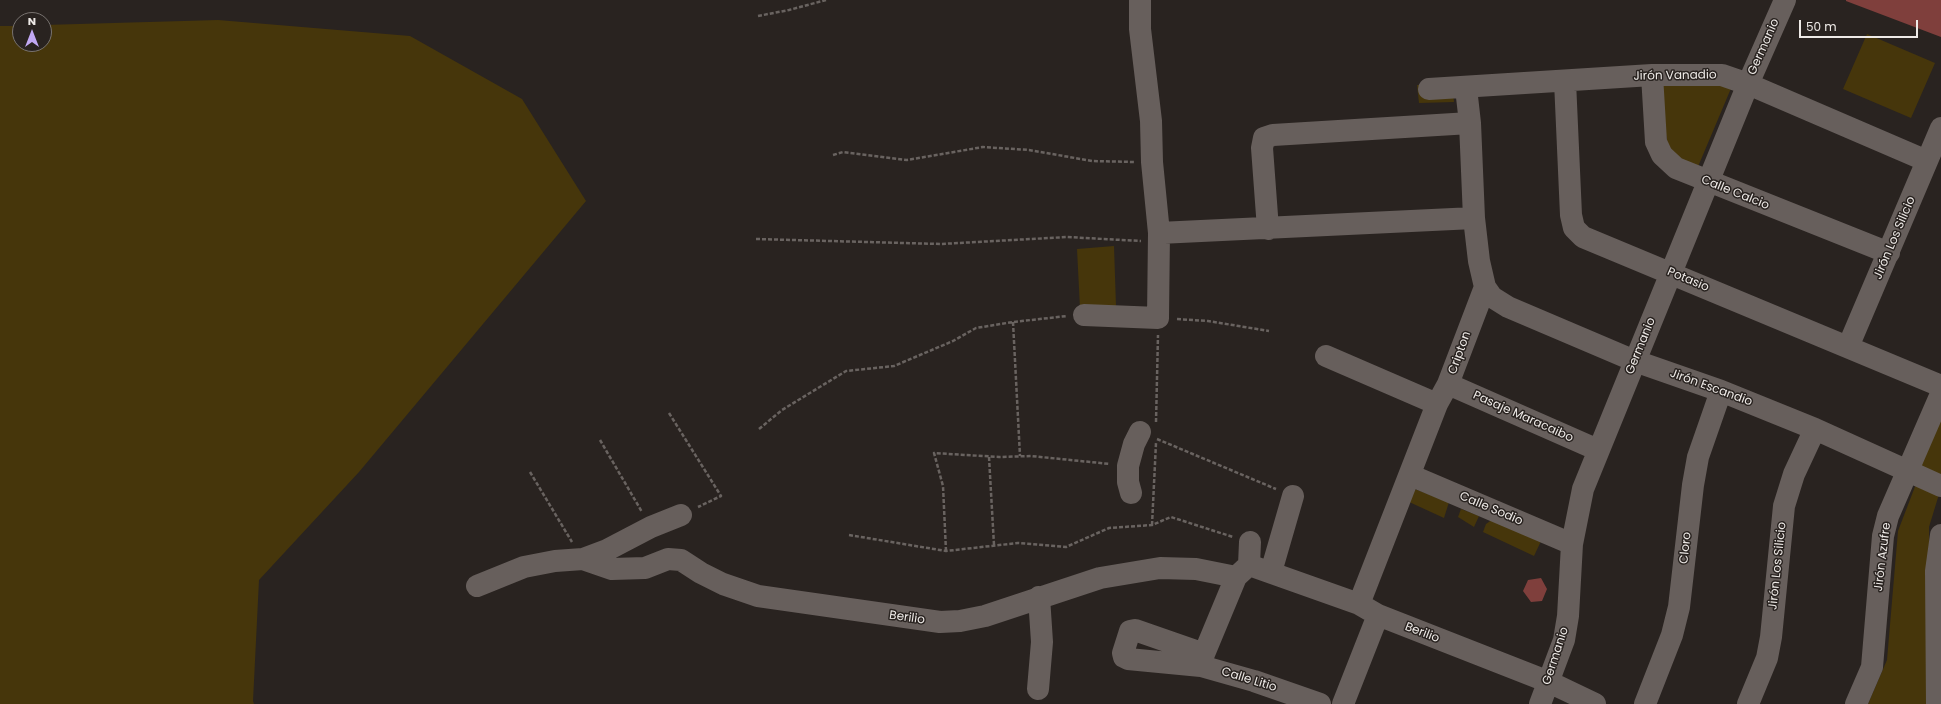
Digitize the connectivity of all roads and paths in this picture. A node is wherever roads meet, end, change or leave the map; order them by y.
1 (826, 0) edge
2 (1140, 0) edge
3 (1785, 0) edge
4 (758, 16) dead end
5 (1652, 75) junction
6 (1565, 81) junction
7 (1748, 84) junction
8 (1466, 88) junction
9 (1429, 89) dead end
10 (1470, 123) junction
11 (1941, 128) edge
12 (833, 155) dead end
13 (1927, 161) junction
14 (1152, 162) junction
15 (1708, 182) junction
16 (1474, 218) junction
17 (1268, 229) junction
18 (1159, 237) junction
19 (756, 239) dead end
20 (1888, 253) junction
21 (1671, 273) junction
22 (1485, 287) junction
23 (1084, 315) joint
24 (1158, 318) junction
25 (1013, 322) junction
26 (1269, 331) dead end
27 (1848, 347) junction
28 (1326, 356) dead end
29 (1635, 361) junction
30 (1448, 384) junction
31 (1941, 386) edge
32 (1721, 391) junction
33 (1941, 394) edge
34 (1437, 404) junction
35 (670, 412) dead end
36 (759, 429) dead end
37 (1815, 429) junction
38 (1140, 432) joint
39 (600, 440) dead end
40 (1598, 450) junction
41 (1020, 456) junction
42 (989, 457) junction
43 (1128, 466) junction
44 (1908, 471) junction
45 (530, 472) dead end
46 (1410, 475) junction
47 (1941, 486) edge
48 (1131, 493) dead end
49 (1292, 496) joint
50 (681, 515) joint
51 (651, 527) junction
52 (849, 534) dead end
53 (1941, 535) edge
54 (1250, 542) joint
55 (1572, 544) junction
56 (994, 545) junction
57 (946, 551) junction
58 (583, 559) junction
59 (1242, 571) junction
60 (1271, 572) junction
61 (477, 586) dead end
62 (1039, 597) junction
63 (1358, 604) junction
64 (1378, 615) junction
65 (1939, 632) edge
66 (1548, 682) junction
67 (1038, 689) dead end
68 (1320, 704) edge
69 (1343, 704) edge
70 (1540, 704) edge
71 (1595, 704) edge
72 (1645, 704) edge
73 (1748, 704) edge
74 (1856, 704) edge
75 (1937, 704) edge

1 - 4 path
2 - 14 street
3 - 7 street, Germanio
5 - 6 street, Jirón Vanadio
5 - 7 street, Jirón Vanadio
5 - 15 street, Calle Calcio
6 - 8 street, Jirón Vanadio
6 - 21 street, Potasio
7 - 13 street, Jirón Vanadio
7 - 15 street, Germanio
8 - 9 street, Jirón Vanadio
8 - 10 street
10 - 16 street
10 - 17 street
11 - 13 street, Jirón Los Silicio
12 - 14 path
13 - 20 street, Jirón Los Silicio
14 - 18 street
15 - 20 street, Calle Calcio
15 - 21 street, Germanio
16 - 17 street
16 - 22 street
17 - 18 street
18 - 19 path
18 - 24 street
20 - 27 street, Jirón Los Silicio
21 - 27 street, Potasio
21 - 29 street, Germanio
22 - 29 street, Jirón Escandio
22 - 30 street, Cripton
23 - 24 street
23 - 25 path
24 - 26 path
25 - 36 path
25 - 41 path
27 - 31 street, Potasio
28 - 34 street
29 - 32 street, Jirón Escandio
29 - 40 street, Germanio
30 - 34 street, Cripton
30 - 40 street, Pasaje Maracaibo
32 - 37 street, Jirón Escandio
32 - 72 street, Cloro
33 - 44 street, Jirón Azufre
34 - 46 street, Cripton
35 - 50 path
37 - 44 street, Jirón Escandio
37 - 73 street, Jirón Los Silicio
38 - 43 street
38 - 49 path
39 - 51 path
40 - 55 street, Germanio
41 - 42 path
41 - 43 path
42 - 56 path
42 - 57 path
43 - 48 street
44 - 47 street, Jirón Escandio
44 - 74 street, Jirón Azufre
45 - 58 path
46 - 55 street, Calle Sodio
46 - 63 street, Cripton
49 - 60 street
50 - 51 street
51 - 58 street
52 - 57 path
53 - 65 street
54 - 56 path
54 - 59 street
55 - 66 street, Germanio
56 - 57 path
58 - 61 street
58 - 62 street, Berilio
59 - 60 street, Berilio
59 - 62 street, Berilio
59 - 68 street, Calle Litio
60 - 63 street, Berilio
62 - 67 street
63 - 64 street, Berilio
64 - 66 street, Berilio
64 - 69 street
65 - 75 street
66 - 70 street, Germanio
66 - 71 street, Berilio

